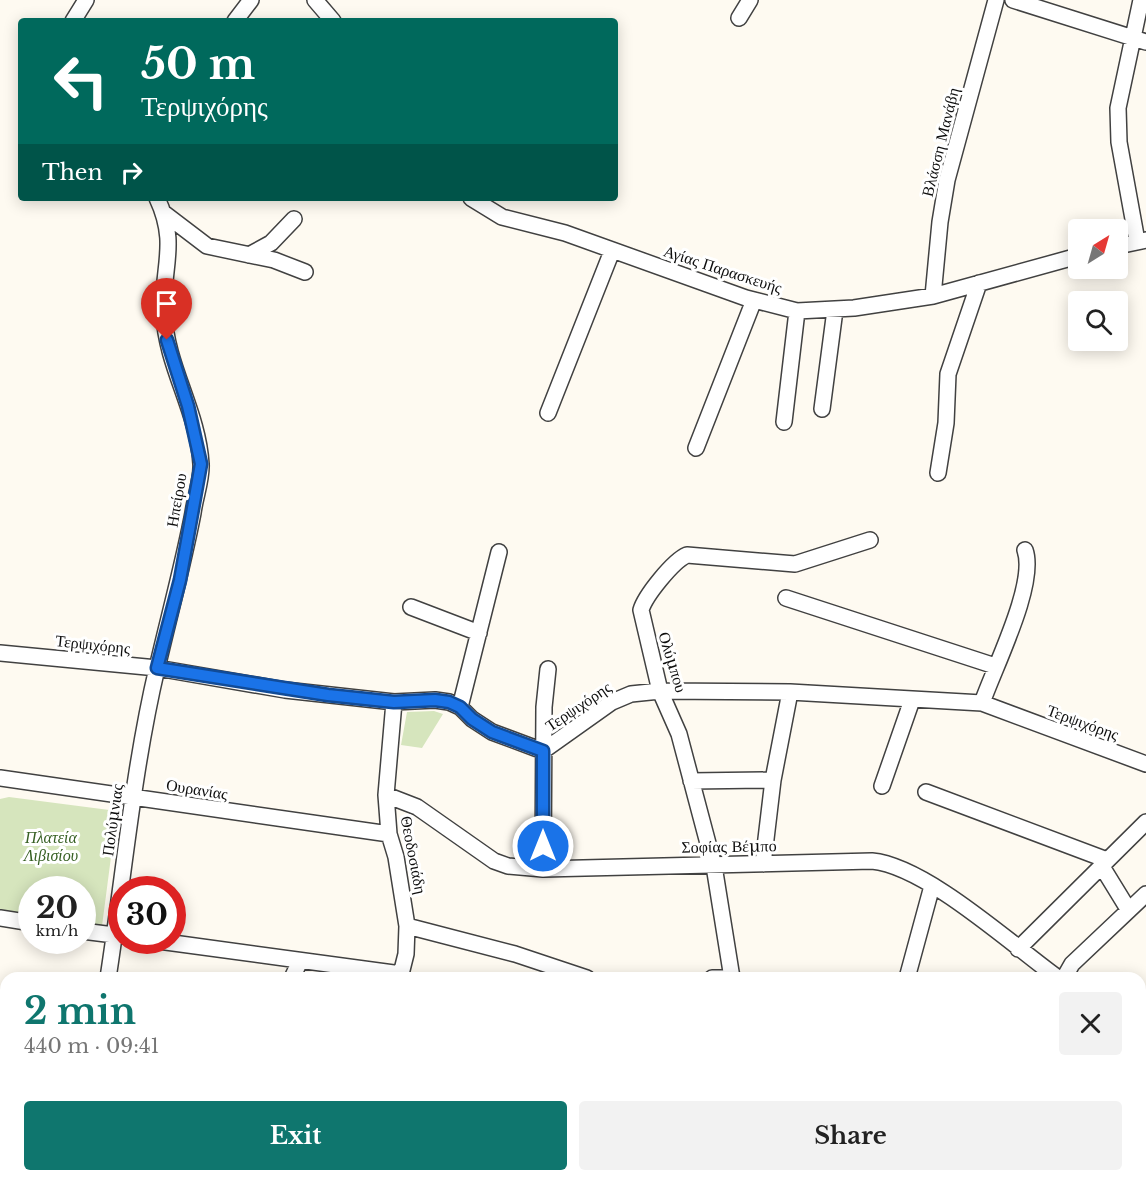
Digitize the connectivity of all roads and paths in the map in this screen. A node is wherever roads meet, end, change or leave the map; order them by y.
1 (86, 0) edge
2 (251, 0) edge
3 (315, 0) edge
4 (750, 0) edge
5 (996, 0) edge
6 (1013, 0) edge
7 (1141, 0) edge
8 (1054, 6) edge
9 (76, 18) edge
10 (238, 18) edge
11 (330, 18) edge
12 (739, 18) dead end
13 (1139, 40) edge
14 (158, 201) edge
15 (476, 201) edge
16 (165, 214) junction
17 (294, 219) dead end
18 (1142, 240) edge
19 (612, 251) junction
20 (249, 255) junction
21 (1068, 259) edge
22 (305, 272) dead end
23 (979, 283) junction
24 (933, 296) junction
25 (754, 300) junction
26 (835, 310) junction
27 (797, 311) junction
28 (822, 409) dead end
29 (548, 413) dead end
30 (784, 422) dead end
31 (696, 448) dead end
32 (938, 473) dead end
33 (870, 540) dead end
34 (1025, 550) dead end
35 (499, 552) dead end
36 (786, 598) dead end
37 (411, 607) dead end
38 (479, 633) junction
39 (0, 653) edge
40 (995, 666) junction
41 (157, 668) junction
42 (548, 669) dead end
43 (660, 691) junction
44 (790, 692) junction
45 (912, 700) junction
46 (394, 702) junction
47 (982, 703) junction
48 (460, 707) junction
49 (543, 751) junction
50 (1146, 764) edge
51 (0, 778) edge
52 (773, 780) junction
53 (692, 781) junction
54 (882, 786) dead end
55 (926, 792) dead end
56 (386, 795) junction
57 (132, 798) junction
58 (1146, 822) edge
59 (389, 834) junction
60 (1104, 862) junction
61 (763, 864) junction
62 (714, 866) junction
63 (543, 869) junction
64 (124, 876) edge
65 (932, 886) junction
66 (1146, 894) edge
67 (1128, 909) junction
68 (0, 918) edge
69 (18, 921) edge
70 (407, 926) junction
71 (186, 945) edge
72 (1018, 949) junction
73 (114, 954) edge
74 (300, 961) junction
75 (109, 972) edge
76 (295, 972) edge
77 (374, 972) edge
78 (402, 972) edge
79 (568, 972) edge
80 (732, 972) edge
81 (909, 972) edge
82 (1050, 972) edge
83 (1068, 972) edge

1 - 9 street
2 - 10 street
3 - 11 street
4 - 12 street
5 - 24 street, Βλάσση Μανάβη
6 - 8 street
7 - 13 street
8 - 13 street
13 - 18 street
14 - 16 street, Ηπείρου
15 - 19 street, Αγίας Παρασκευής
16 - 20 street
16 - 41 street, Ηπείρου
17 - 20 street
19 - 25 street, Αγίας Παρασκευής
19 - 29 street
20 - 22 street
21 - 23 street, Αγίας Παρασκευής
23 - 24 street, Αγίας Παρασκευής
23 - 32 street
24 - 26 street, Αγίας Παρασκευής
25 - 27 street, Αγίας Παρασκευής
25 - 31 street
26 - 27 street, Αγίας Παρασκευής
26 - 28 street
27 - 30 street
33 - 43 street, Ολύμπου
34 - 40 street
35 - 38 street
36 - 40 street
37 - 38 street
38 - 48 street
39 - 41 street, Τερψιχόρης
40 - 47 street
41 - 46 street, Τερψιχόρης
41 - 57 street, Πολύμνιας
42 - 49 street
43 - 44 street, Τερψιχόρης
43 - 49 street, Τερψιχόρης
43 - 53 street, Ολύμπου
44 - 45 street, Τερψιχόρης
44 - 52 street
45 - 47 street, Τερψιχόρης
45 - 54 street
46 - 48 street, Τερψιχόρης
46 - 56 street, Θεοδοσιάδη
47 - 50 street, Τερψιχόρης
48 - 49 street, Τερψιχόρης
49 - 63 street
51 - 57 street, Ουρανίας
52 - 53 street
52 - 61 street
53 - 62 street, Ολύμπου
55 - 60 street
56 - 59 street, Θεοδοσιάδη
56 - 63 street, Σοφίας Βέμπο
57 - 59 street, Ουρανίας
57 - 64 street, Πολύμνιας
58 - 60 street
59 - 70 street, Θεοδοσιάδη
60 - 67 street
60 - 72 street
61 - 62 street, Σοφίας Βέμπο
61 - 65 street, Σοφίας Βέμπο
62 - 63 street, Σοφίας Βέμπο
62 - 80 street, Ολύμπου
65 - 72 street, Σοφίας Βέμπο
65 - 81 street
66 - 67 street
67 - 83 street
68 - 69 street
70 - 78 street, Θεοδοσιάδη
70 - 79 street
71 - 74 street
72 - 82 street, Σοφίας Βέμπο
73 - 75 street, Πολύμνιας
74 - 76 street
74 - 77 street

